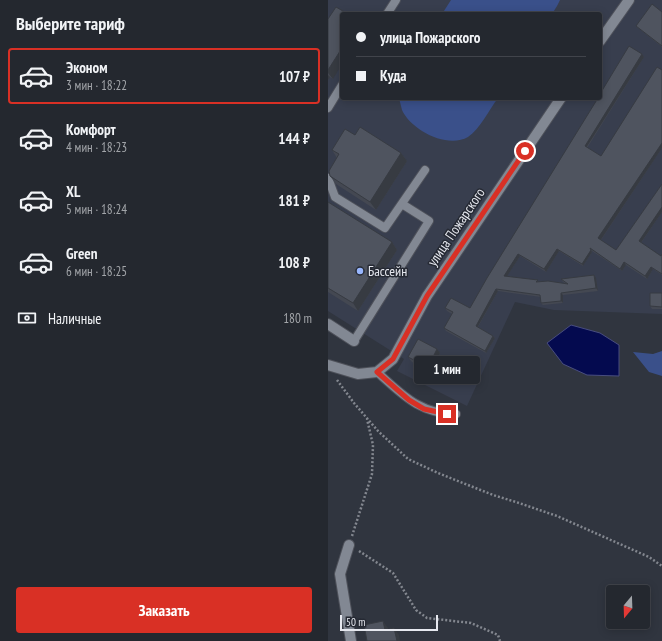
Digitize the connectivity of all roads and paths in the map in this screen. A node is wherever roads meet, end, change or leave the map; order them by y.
1 (396, 0) edge
2 (629, 0) edge
3 (388, 12) edge
4 (602, 38) edge
5 (340, 89) edge
6 (560, 100) edge
7 (328, 108) edge
8 (425, 170) dead end
9 (328, 178) edge
10 (402, 204) junction
11 (328, 324) edge
12 (354, 341) joint
13 (328, 365) edge
14 (377, 372) junction
15 (332, 375) dead end
16 (456, 414) dead end
17 (366, 417) junction
18 (349, 545) junction
19 (662, 566) edge
20 (351, 641) edge
21 (500, 641) edge

1 - 3 lane
2 - 4 street
5 - 7 lane
6 - 14 street, улица Пожарского
8 - 10 lane
9 - 10 lane
10 - 12 lane
11 - 12 street
13 - 14 street
14 - 16 lane
15 - 17 path
17 - 18 path
17 - 19 path
18 - 20 street
18 - 21 path

